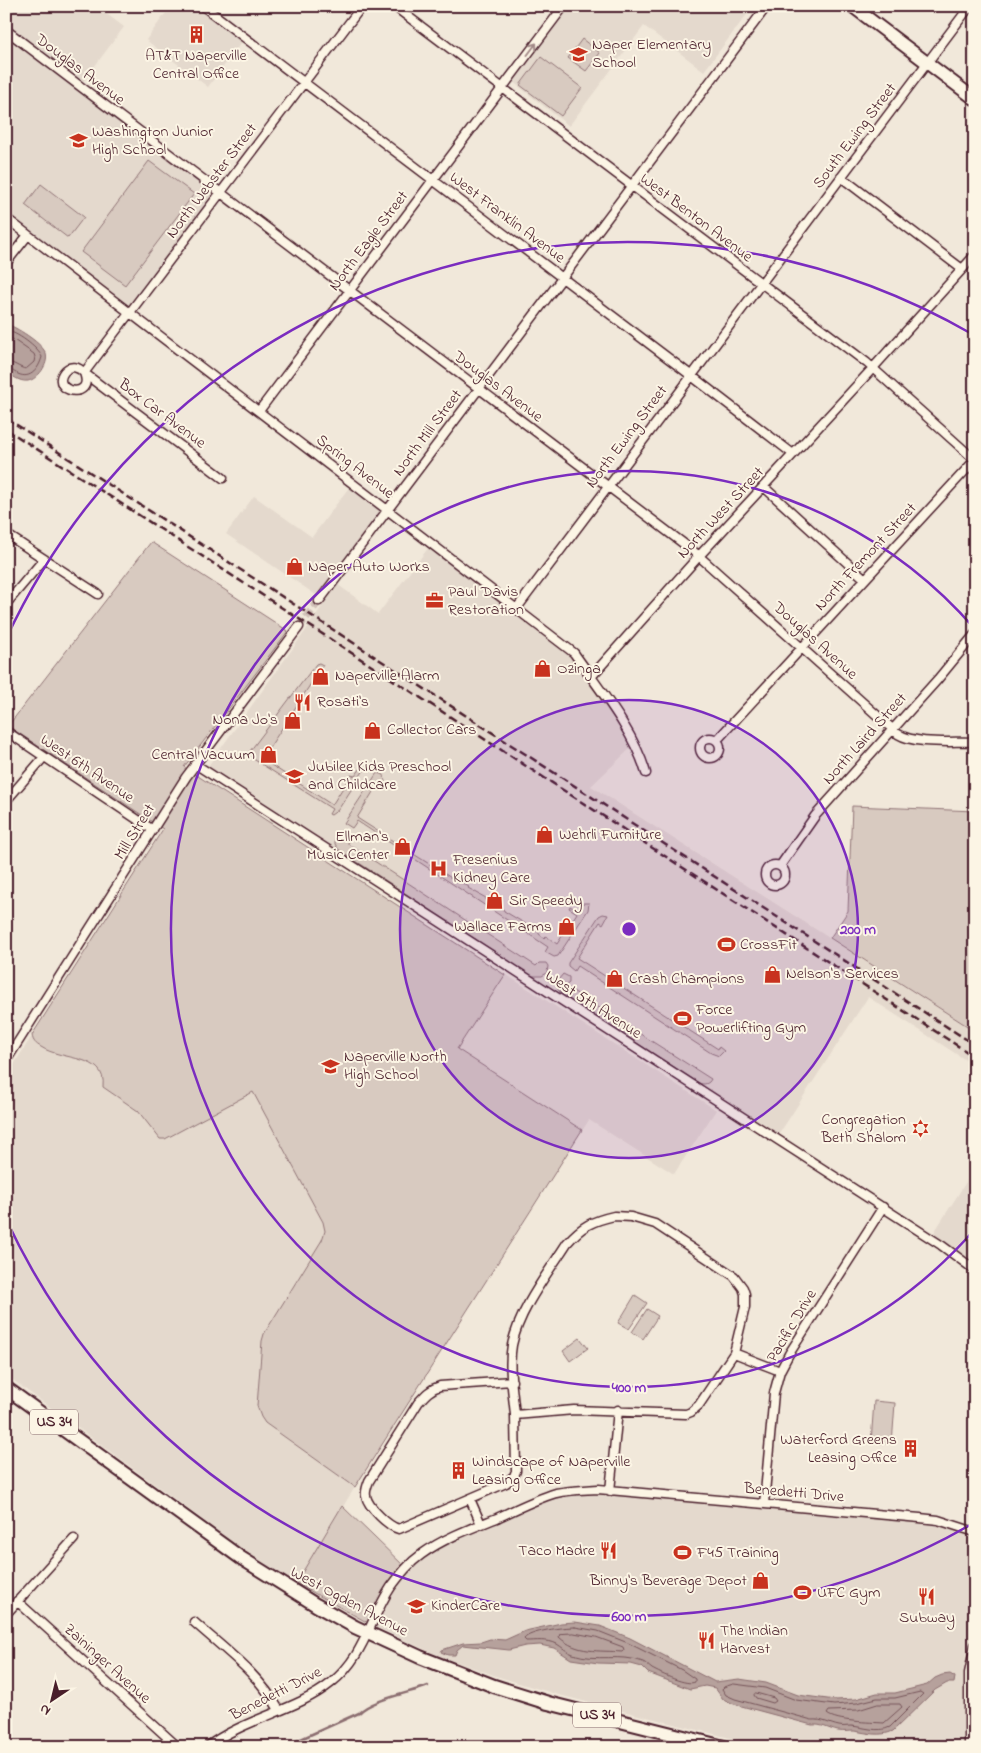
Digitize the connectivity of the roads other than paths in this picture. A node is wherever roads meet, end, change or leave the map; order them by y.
1 (203, 6) edge
2 (362, 6) edge
3 (394, 6) edge
4 (564, 6) edge
5 (767, 6) edge
6 (852, 6) edge
7 (970, 6) edge
8 (6, 30) edge
9 (927, 63) junction
10 (304, 83) junction
11 (502, 88) junction
12 (975, 100) edge
13 (841, 177) junction
14 (433, 180) junction
15 (632, 186) junction
16 (220, 193) junction
17 (6, 218) edge
18 (28, 235) junction
19 (975, 255) edge
20 (6, 262) edge
21 (962, 269) junction
22 (563, 278) junction
23 (761, 283) junction
24 (349, 290) junction
25 (130, 313) junction
26 (873, 368) junction
27 (84, 373) joint
28 (691, 376) junction
29 (479, 389) junction
30 (259, 411) junction
31 (793, 454) junction
32 (975, 460) edge
33 (224, 478) dead end
34 (607, 486) junction
35 (764, 487) junction
36 (388, 510) junction
37 (6, 534) edge
38 (699, 556) junction
39 (44, 559) junction
40 (865, 579) junction
41 (98, 594) dead end
42 (318, 602) tunnel mouth
43 (6, 604) edge
44 (516, 608) junction
45 (299, 627) tunnel mouth
46 (975, 634) edge
47 (801, 647) junction
48 (591, 677) junction
49 (892, 729) junction
50 (6, 731) edge
51 (717, 740) dead end
52 (975, 742) edge
53 (44, 757) junction
54 (195, 764) junction
55 (646, 773) dead end
56 (6, 801) edge
57 (153, 830) junction
58 (780, 866) dead end
59 (6, 1061) edge
60 (882, 1207) junction
61 (975, 1270) edge
62 (734, 1353) junction
63 (780, 1371) junction
64 (512, 1380) junction
65 (6, 1388) edge
66 (618, 1410) junction
67 (515, 1415) junction
68 (610, 1490) junction
69 (470, 1499) junction
70 (764, 1504) junction
71 (481, 1524) junction
72 (975, 1532) edge
73 (74, 1539) dead end
74 (18, 1601) junction
75 (6, 1614) edge
76 (194, 1622) dead end
77 (368, 1633) junction
78 (975, 1645) edge
79 (279, 1710) junction
80 (972, 1720) edge
81 (972, 1731) edge
82 (178, 1747) edge
83 (207, 1747) edge
84 (724, 1747) edge
85 (969, 1747) edge

1 - 10 street, West Franklin Avenue
2 - 10 street, North Webster Street
3 - 11 street, West Benton Avenue
11 -> 4 street, North Eagle Street
5 - 15 street, North Mill Street
6 - 9 street
7 - 9 street, South Ewing Street
8 - 16 street, Douglas Avenue
9 - 12 street
9 - 13 street, South Ewing Street
10 - 14 street, West Franklin Avenue
10 - 16 street, North Webster Street
11 - 14 street, North Eagle Street
11 - 15 street, West Benton Avenue
13 - 21 street
13 - 23 street, South Ewing Street
14 - 22 street, West Franklin Avenue
14 - 24 street, North Eagle Street
15 - 22 street, North Mill Street
15 - 23 street, West Benton Avenue
16 - 24 street, Douglas Avenue
16 - 25 street, North Webster Street
17 - 18 street, Spring Avenue
18 - 20 street
18 - 25 street, Spring Avenue
19 - 21 street, North West Street
21 - 26 street, North West Street
22 - 28 street, West Franklin Avenue
22 - 29 street, North Mill Street
23 - 26 street, West Benton Avenue
23 - 28 street, North Ewing Street
24 - 29 street, Douglas Avenue
24 - 30 street, North Eagle Street
25 - 27 street, North Webster Street
25 - 30 street, Spring Avenue
26 - 31 street, North West Street
26 - 32 street, West Benton Avenue
27 - 33 street, Box Car Avenue
28 - 31 street, West Franklin Avenue
28 - 34 street, North Ewing Street
29 - 34 street, Douglas Avenue
29 - 36 street, North Mill Street
30 - 36 street, Spring Avenue
31 - 35 street, North West Street
32 - 40 street, North Fremont Street
34 - 38 street, Douglas Avenue
34 - 44 street, North Ewing Street
35 - 38 street, North West Street
35 - 40 street
36 - 42 street, North Mill Street
36 - 44 street, Spring Avenue
37 - 39 street
38 - 47 street, Douglas Avenue
38 - 48 street, North West Street
39 - 41 street
39 - 43 street
40 - 47 street, North Fremont Street
44 - 48 street, Spring Avenue
45 - 54 street, Mill Street
46 - 49 street, North Laird Street
47 - 49 street, Douglas Avenue
47 - 51 street, North Fremont Street
48 - 55 street, Spring Avenue
49 - 52 street, Douglas Avenue
49 - 58 street, North Laird Street
50 - 53 street, West 6th Avenue
53 - 56 street
53 - 57 street, West 6th Avenue
54 - 57 street, Mill Street
54 - 60 street, West 5th Avenue
57 - 59 street, Mill Street
60 - 61 street, West 5th Avenue
60 - 63 street, Pacific Drive
62 - 63 street
62 - 64 street
62 - 66 street
63 - 70 street, Pacific Drive
64 - 67 street
64 - 69 street
65 - 77 main road, West Ogden Avenue / US 34
66 - 67 street
66 - 68 street
67 - 69 street
68 - 70 street, Benedetti Drive
68 - 71 street, Benedetti Drive
69 - 71 street
70 - 72 street, Benedetti Drive
71 - 77 street, Benedetti Drive
73 - 74 street
74 - 75 street
74 - 82 street, Zaininger Avenue
76 - 79 street
77 - 79 street, Benedetti Drive
77 - 84 main road, West Ogden Avenue / US 34
78 - 80 street
79 - 83 street, Benedetti Drive
80 - 81 street
81 - 85 street

